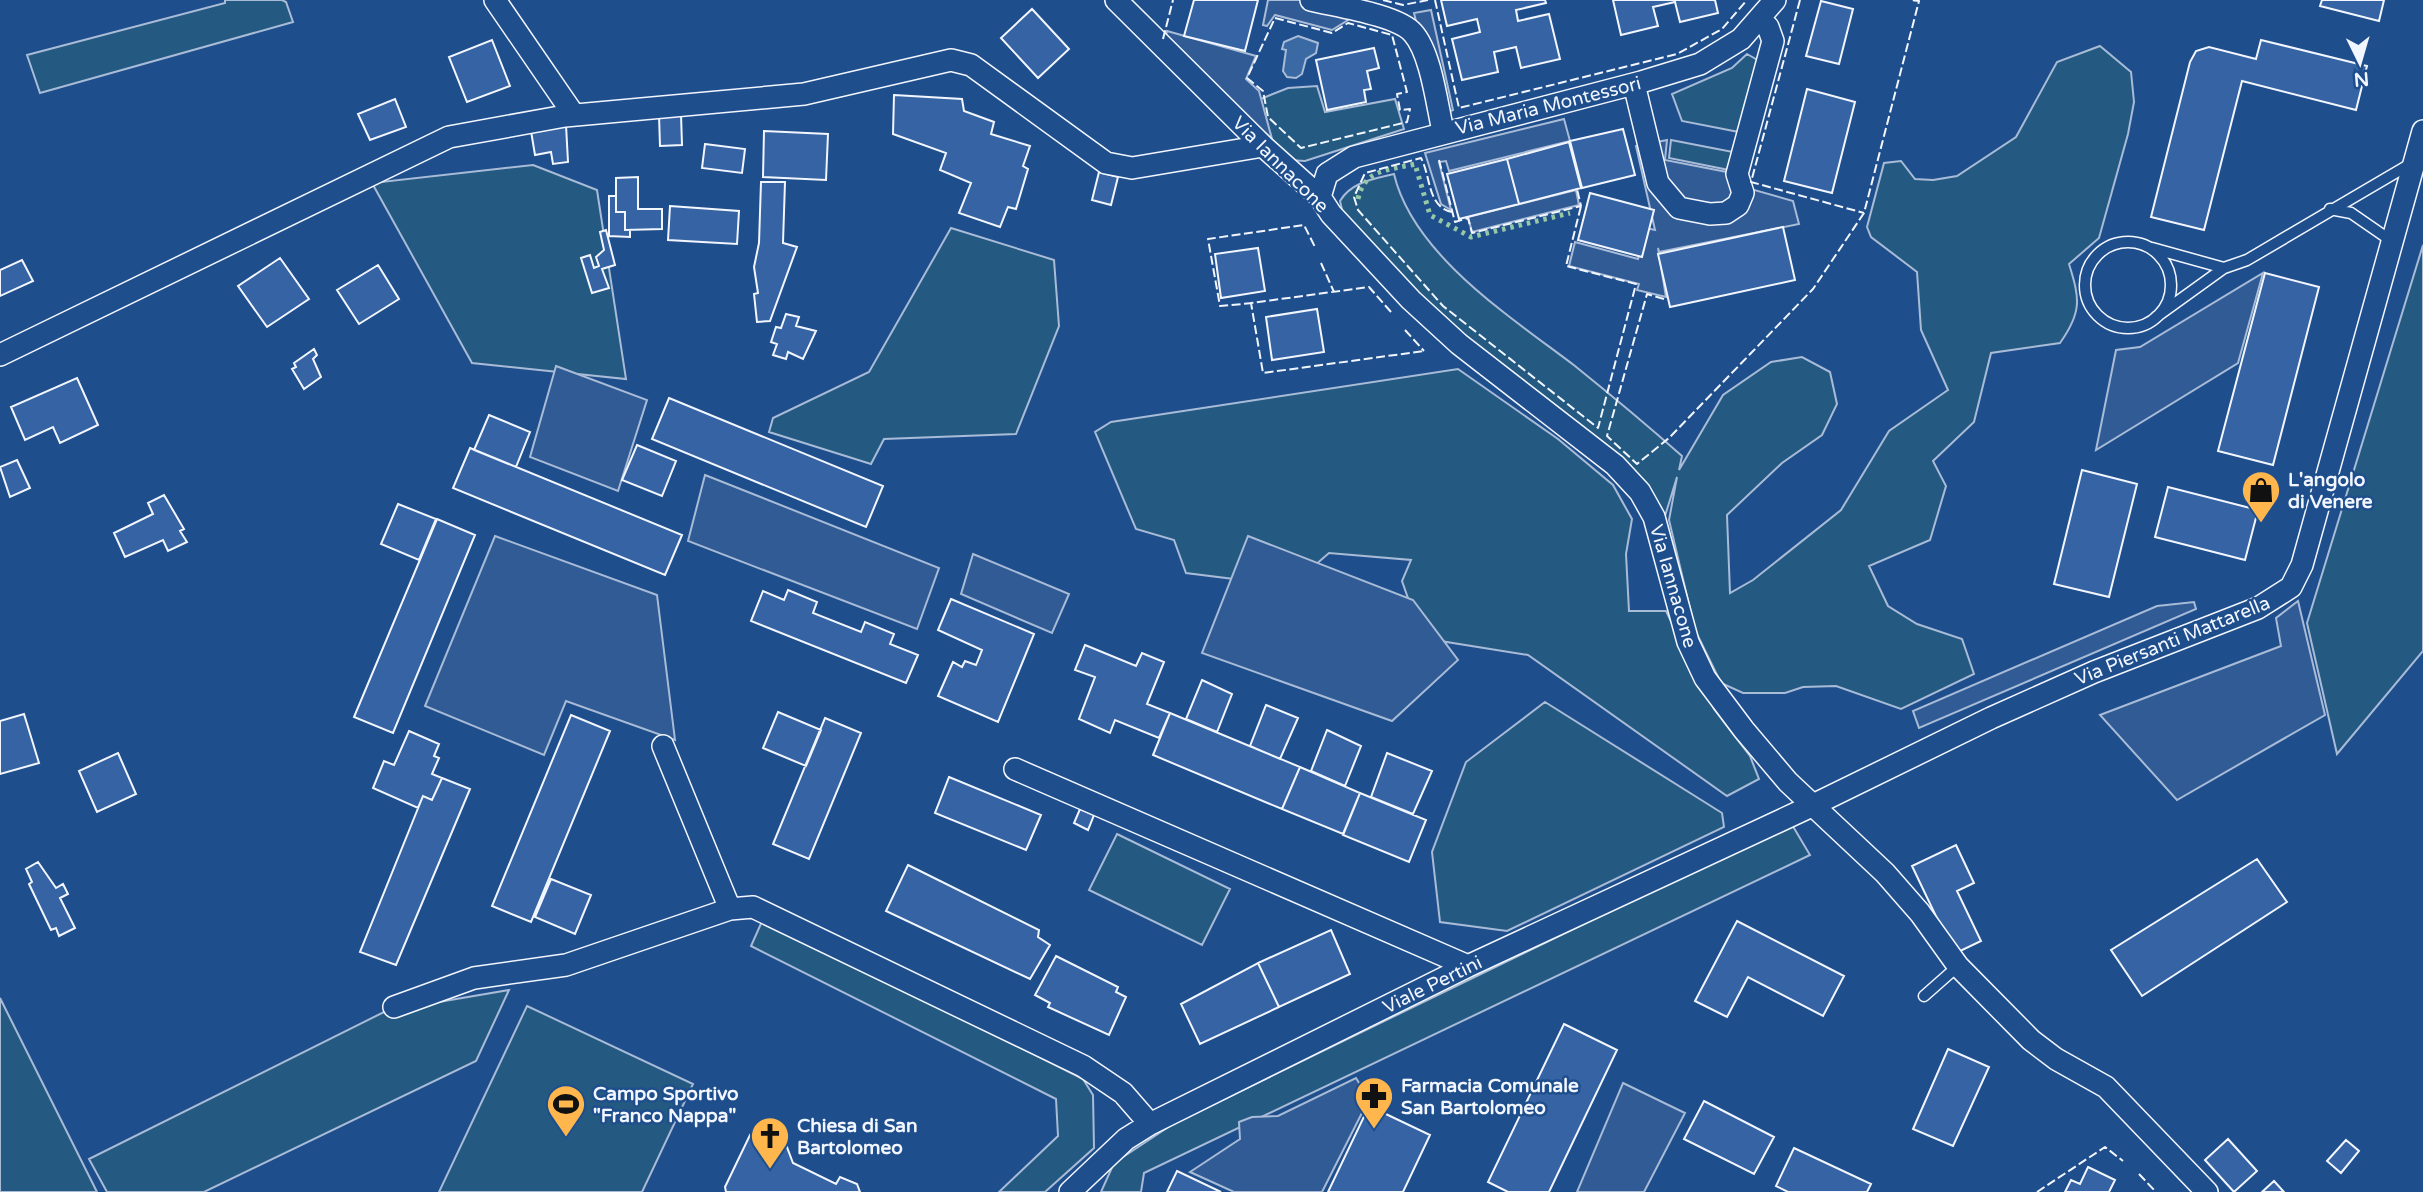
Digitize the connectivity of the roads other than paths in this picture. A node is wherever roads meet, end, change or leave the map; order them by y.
1 (495, 0) edge
2 (1116, 0) edge
3 (1311, 0) edge
4 (1775, 0) edge
5 (1760, 20) junction
6 (1634, 84) junction
7 (574, 115) junction
8 (1443, 131) junction
9 (2423, 131) edge
10 (1263, 146) junction
11 (2415, 162) junction
12 (1320, 197) junction
13 (2330, 209) junction
14 (2393, 242) junction
15 (2149, 247) junction
16 (2224, 268) junction
17 (2156, 317) junction
18 (0, 355) edge
19 (663, 746) dead end
20 (1015, 769) dead end
21 (1812, 806) junction
22 (730, 909) junction
23 (1468, 966) junction
24 (1958, 966) junction
25 (1924, 996) dead end
26 (394, 1007) dead end
27 (1150, 1124) junction
28 (1070, 1192) edge
29 (2207, 1192) edge

1 - 7 street
2 - 10 street, Via Iannacone
3 - 8 street
4 - 5 street, Via Maria Montessori
5 - 6 street, Via Maria Montessori
5 - 6 street
6 - 8 street, Via Maria Montessori
7 - 10 street
7 - 18 street
8 - 12 street, Via Maria Montessori
9 - 11 street, Via Piersanti Mattarella
10 - 12 street, Via Iannacone
11 - 13 lane
11 - 14 street, Via Piersanti Mattarella
12 - 21 street, Via Iannacone
13 - 14 lane
13 - 16 lane
14 - 21 street, Via Piersanti Mattarella
15 - 16 lane
15 - 17 lane
15 - 17 lane
16 - 17 lane
19 - 22 street
20 - 23 street
21 - 23 street, Viale Pertini
21 - 24 street, Via Iannacone
22 - 26 street
22 - 27 street
23 - 27 street, Viale Pertini
24 - 25 lane
24 - 29 street, Via Iannacone
27 - 28 street, Viale Pertini

